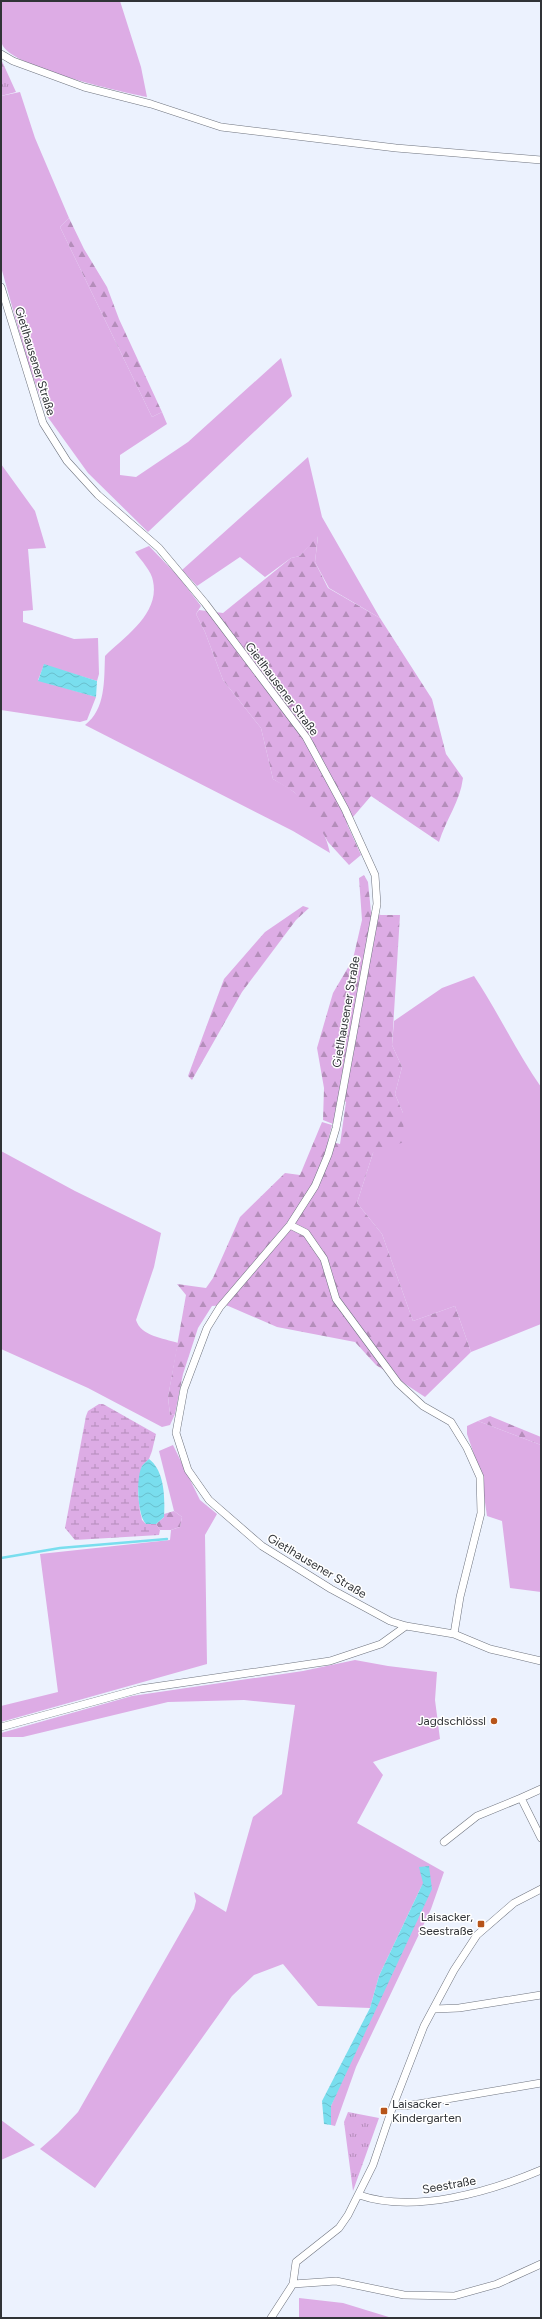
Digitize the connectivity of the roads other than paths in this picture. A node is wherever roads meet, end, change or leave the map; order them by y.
1 (1, 54) edge
2 (541, 160) edge
3 (1, 287) edge
4 (290, 1225) junction
5 (406, 1626) junction
6 (454, 1634) junction
7 (541, 1661) edge
8 (1, 1727) edge
9 (541, 1789) edge
10 (521, 1798) junction
11 (541, 1838) edge
12 (444, 1842) dead end
13 (541, 1889) edge
14 (541, 1995) edge
15 (435, 2009) junction
16 (541, 2083) edge
17 (393, 2106) junction
18 (541, 2170) edge
19 (359, 2194) junction
20 (541, 2264) edge
21 (293, 2284) junction
22 (271, 2318) edge

1 - 2 street
3 - 4 street, Gietlhausener Straße
4 - 5 street, Gietlhausener Straße
4 - 6 street
5 - 6 street, Gietlhausener Straße
5 - 8 street
6 - 7 street, Gietlhausener Straße
9 - 10 street
10 - 11 street
10 - 12 street
13 - 15 street
14 - 15 street
15 - 17 street
16 - 17 street
17 - 19 street
18 - 19 street, Seestraße
19 - 21 street
20 - 21 street
21 - 22 street

